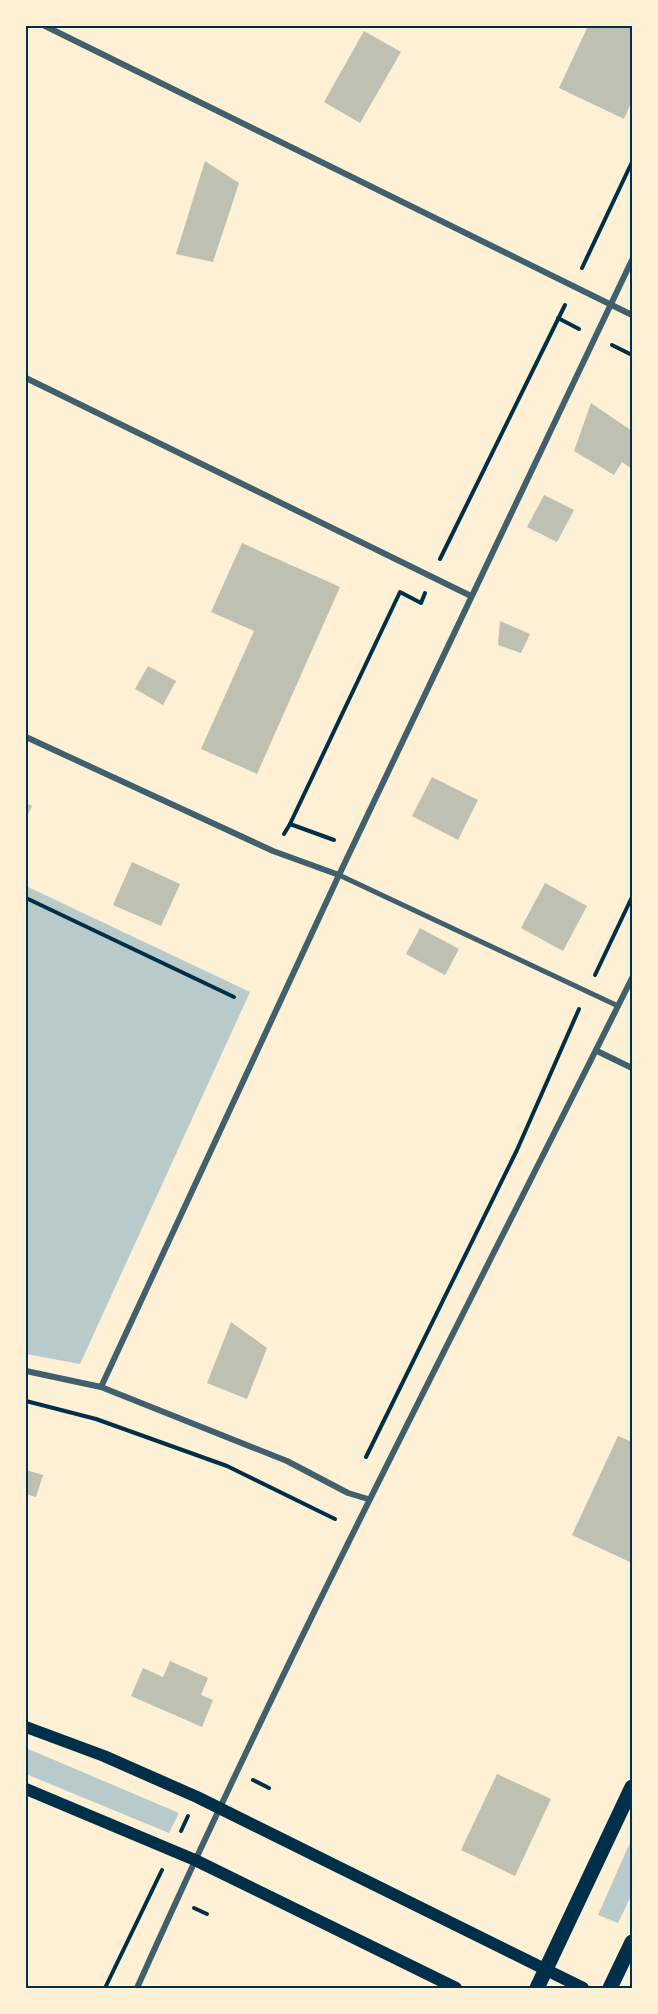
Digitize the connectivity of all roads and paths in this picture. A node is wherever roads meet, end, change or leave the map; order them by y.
1 (45, 26) edge
2 (633, 162) edge
3 (633, 260) edge
4 (574, 285) junction
5 (610, 303) junction
6 (633, 315) edge
7 (26, 378) edge
8 (432, 577) junction
9 (471, 596) junction
10 (26, 737) edge
11 (290, 824) junction
12 (352, 847) junction
13 (273, 850) junction
14 (339, 875) junction
15 (633, 897) edge
16 (26, 898) edge
17 (633, 978) edge
18 (586, 992) junction
19 (234, 997) dead end
20 (618, 1006) junction
21 (597, 1051) junction
22 (633, 1068) edge
23 (26, 1371) edge
24 (101, 1386) junction
25 (26, 1401) edge
26 (348, 1493) junction
27 (368, 1499) junction
28 (335, 1519) junction
29 (331, 1529) dead end
30 (26, 1727) edge
31 (633, 1787) edge
32 (26, 1790) edge
33 (197, 1797) junction
34 (219, 1808) junction
35 (171, 1850) junction
36 (195, 1860) junction
37 (633, 1942) edge
38 (546, 1969) junction
39 (105, 1989) edge
40 (137, 1989) edge
41 (456, 1989) edge
42 (537, 1989) edge
43 (582, 1989) edge
44 (610, 1989) edge

1 - 4 street
2 - 4 path
3 - 5 street
4 - 5 street
4 - 8 path
5 - 6 street
5 - 9 street
7 - 8 street
8 - 9 street
8 - 11 path
9 - 12 street
10 - 13 street
11 - 12 path
11 - 13 path
12 - 14 street
13 - 14 street
14 - 18 street
14 - 24 street
15 - 18 path
16 - 19 path
17 - 20 street
18 - 20 street
18 - 26 path
20 - 21 street
21 - 22 street
21 - 27 street
23 - 24 street
24 - 26 street
25 - 28 path
26 - 27 street
26 - 28 path
27 - 34 street
28 - 29 path
30 - 33 main road
31 - 38 main road
32 - 35 main road
33 - 34 main road
33 - 35 path
34 - 36 street
34 - 38 main road
35 - 36 main road
35 - 39 path
36 - 40 street
36 - 41 main road
37 - 44 main road
38 - 42 main road
38 - 43 main road

